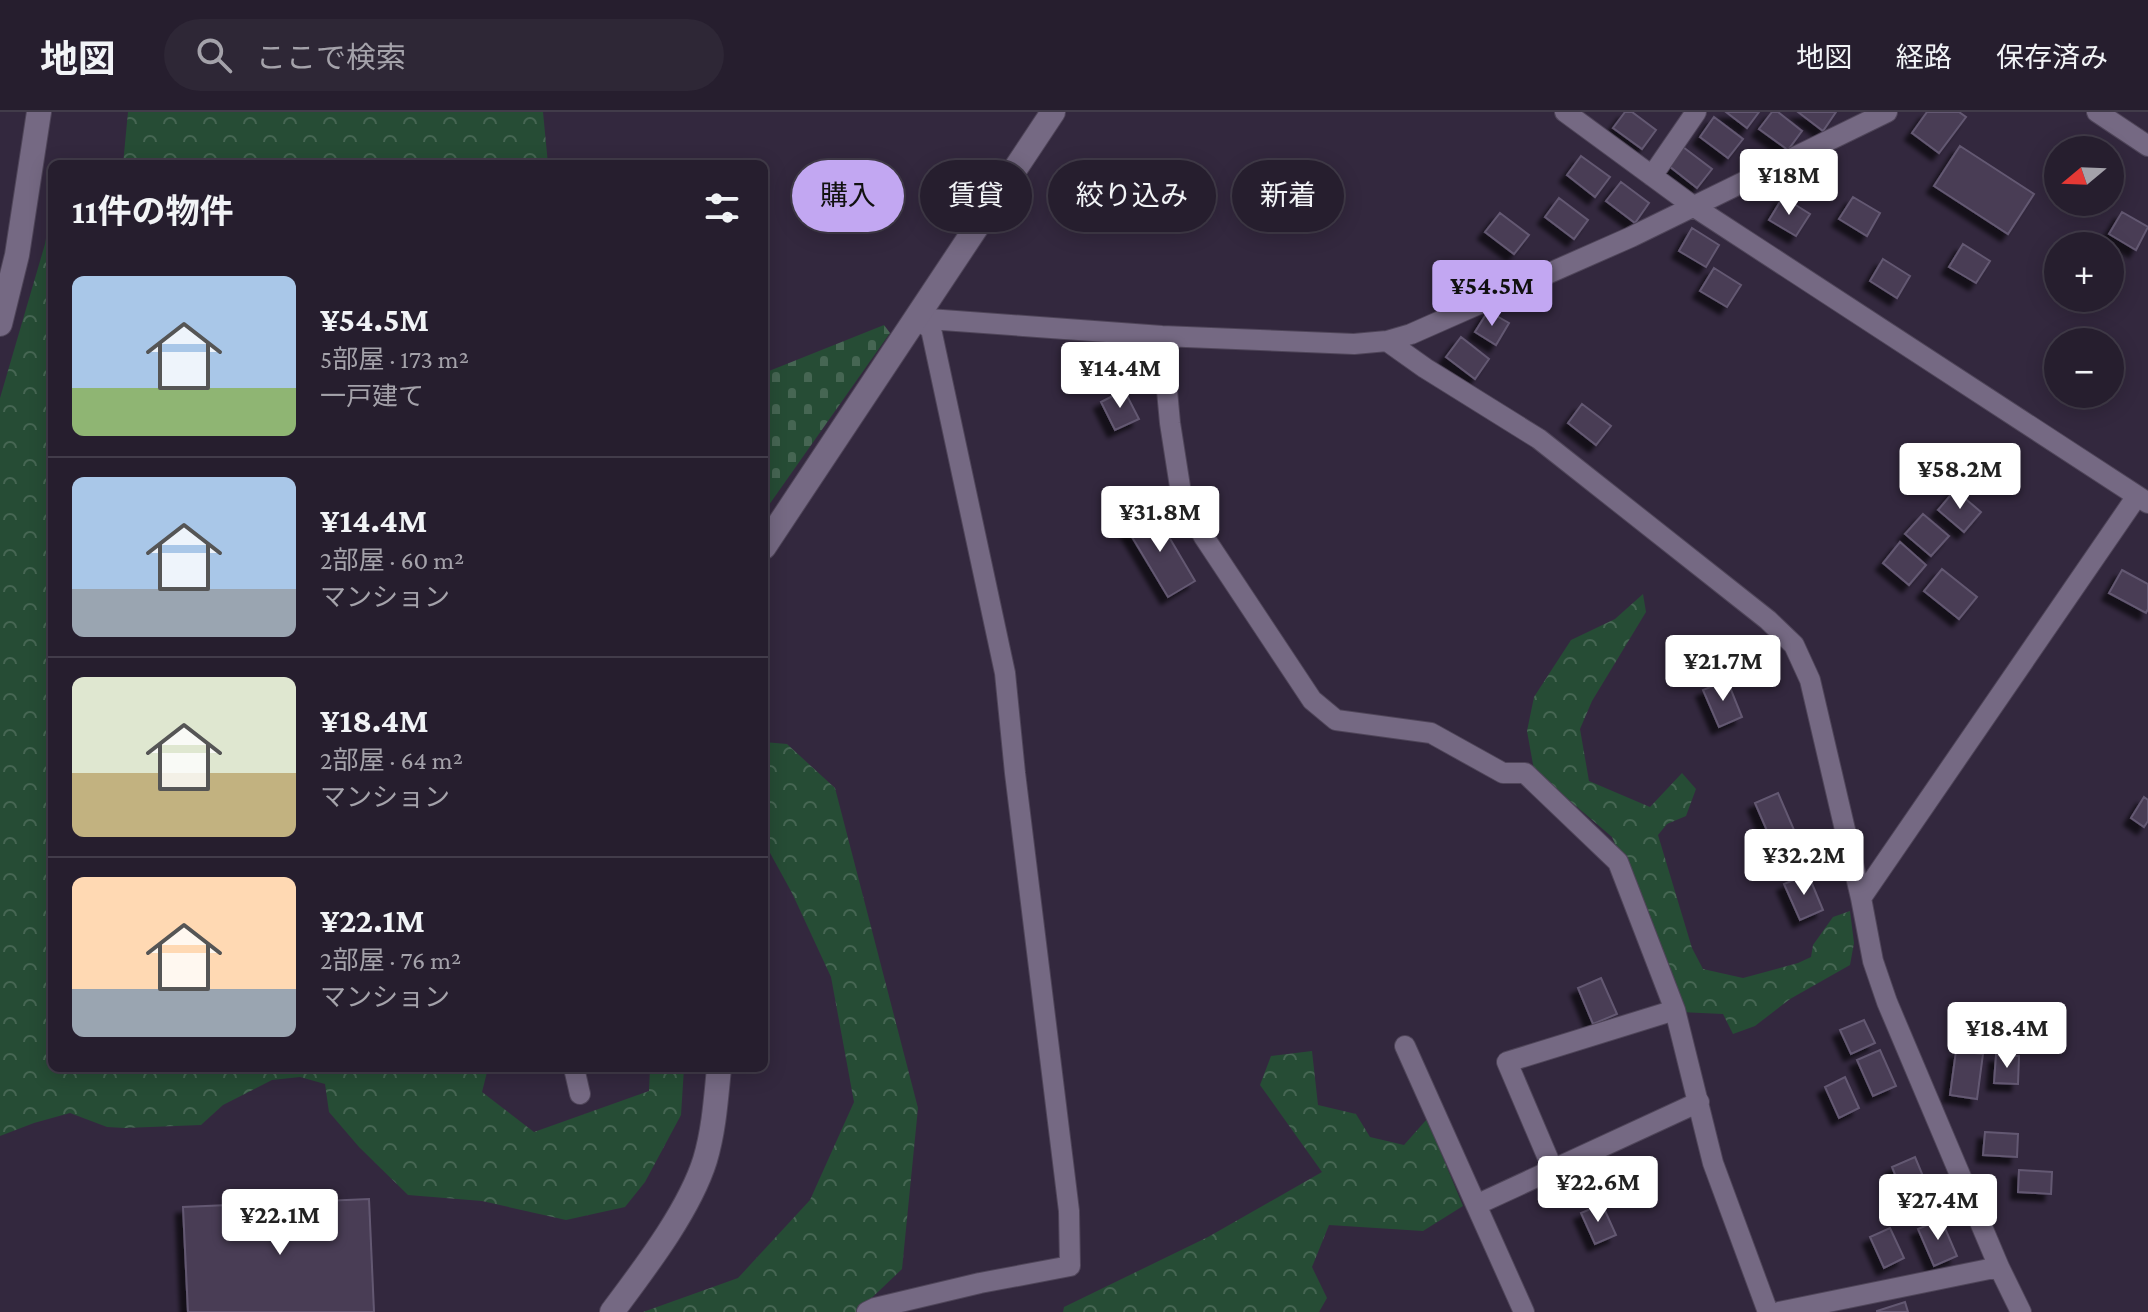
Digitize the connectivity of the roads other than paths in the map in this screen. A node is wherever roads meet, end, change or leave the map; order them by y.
1 (39, 112) edge
2 (1053, 112) edge
3 (1565, 112) edge
4 (1696, 112) edge
5 (1887, 112) edge
6 (2097, 112) edge
7 (2148, 146) edge
8 (1652, 176) junction
9 (1693, 206) junction
10 (915, 318) junction
11 (0, 324) edge
12 (1162, 336) junction
13 (1387, 341) junction
14 (2142, 499) edge
15 (768, 541) edge
16 (1861, 898) junction
17 (1675, 1010) junction
18 (1405, 1046) dead end
19 (575, 1072) edge
20 (719, 1072) edge
21 (580, 1094) dead end
22 (1699, 1102) junction
23 (1553, 1170) junction
24 (1476, 1205) junction
25 (1999, 1267) junction
26 (612, 1312) edge
27 (867, 1312) edge
28 (1524, 1312) edge
29 (1768, 1312) edge
30 (1779, 1312) edge
31 (2021, 1312) edge

1 - 11 street
2 - 10 street
3 - 8 street
4 - 8 street
5 - 9 street
6 - 7 street
8 - 9 street
9 - 13 street
9 - 14 street
10 - 12 street
10 - 15 street
10 - 27 street
12 - 13 street
12 - 17 street
13 - 16 street
14 - 16 street
16 - 25 street
17 - 22 street
17 - 23 street
18 - 24 street
19 - 21 street
20 - 26 street
22 - 23 street
22 - 29 street
23 - 24 street
24 - 28 street
25 - 30 street
25 - 31 street

